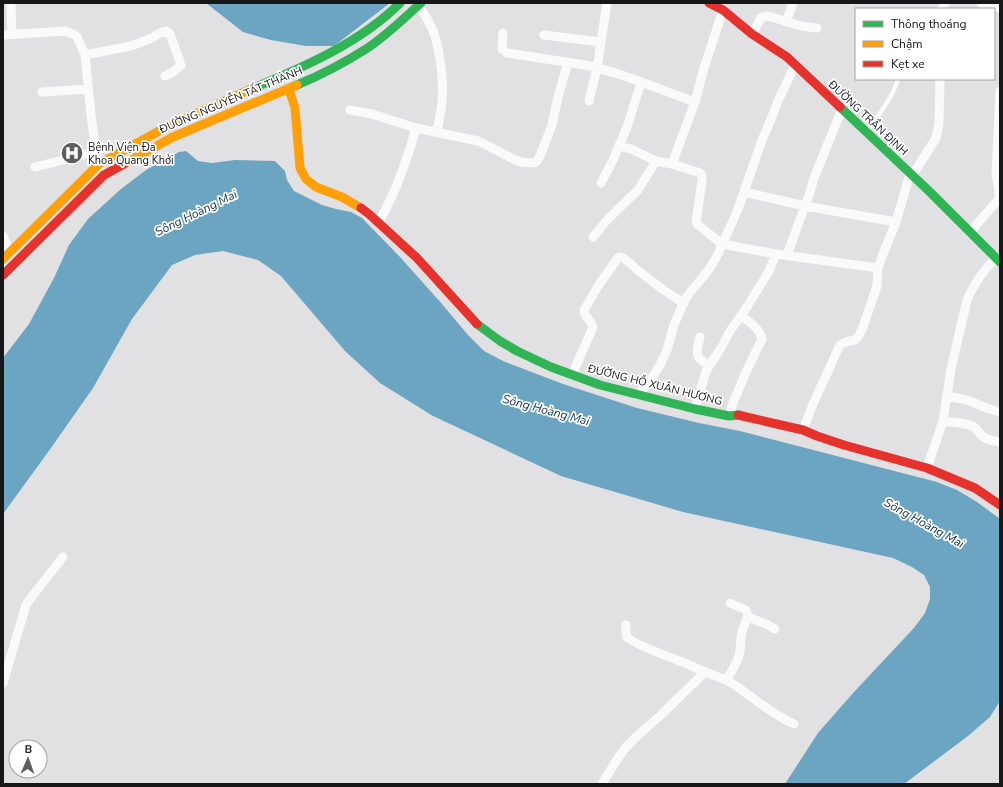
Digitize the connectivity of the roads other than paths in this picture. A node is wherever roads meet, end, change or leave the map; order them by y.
1 (11, 3) edge
2 (400, 3) edge
3 (607, 3) edge
4 (709, 3) edge
5 (793, 3) edge
6 (981, 3) edge
7 (420, 4) edge
8 (1000, 8) edge
9 (723, 10) junction
10 (786, 22) junction
11 (817, 28) dead end
12 (7, 34) edge
13 (503, 34) dead end
14 (752, 34) junction
15 (544, 35) dead end
16 (601, 42) junction
17 (85, 56) junction
18 (568, 62) junction
19 (795, 65) junction
20 (597, 68) junction
21 (165, 76) dead end
22 (898, 80) edge
23 (940, 80) edge
24 (641, 83) junction
25 (88, 89) junction
26 (289, 89) junction
27 (1000, 91) edge
28 (42, 92) dead end
29 (589, 101) dead end
30 (695, 102) junction
31 (842, 109) junction
32 (350, 110) dead end
33 (416, 128) junction
34 (437, 132) junction
35 (866, 132) junction
36 (619, 146) junction
37 (96, 151) junction
38 (656, 161) junction
39 (99, 164) junction
40 (672, 164) junction
41 (35, 167) dead end
42 (104, 175) junction
43 (911, 175) junction
44 (601, 183) dead end
45 (744, 192) junction
46 (804, 206) junction
47 (379, 222) junction
48 (896, 222) junction
49 (970, 232) junction
50 (3, 236) edge
51 (593, 237) dead end
52 (722, 244) junction
53 (776, 254) junction
54 (787, 255) junction
55 (6, 256) edge
56 (998, 260) edge
57 (878, 268) junction
58 (3, 275) edge
59 (684, 303) junction
60 (741, 316) junction
61 (700, 337) dead end
62 (709, 366) junction
63 (572, 375) junction
64 (638, 395) junction
65 (946, 396) junction
66 (695, 409) junction
67 (1000, 412) edge
68 (730, 416) junction
69 (943, 421) junction
70 (803, 430) junction
71 (1000, 442) edge
72 (928, 468) junction
73 (1000, 505) edge
74 (63, 557) dead end
75 (730, 603) dead end
76 (748, 616) junction
77 (626, 625) dead end
78 (775, 629) dead end
79 (705, 672) junction
80 (726, 680) junction
81 (3, 683) edge
82 (794, 724) dead end
83 (602, 784) edge

1 - 12 street
2 - 39 main road, ĐƯỜNG NGUYỄN TẤT THÀNH
3 - 16 street
4 - 9 main road, ĐƯỜNG TRẦN ĐỊNH
5 - 10 street
6 - 8 street
7 - 26 main road, ĐƯỜNG NGUYỄN TẤT THÀNH
7 - 34 street
9 - 14 main road, ĐƯỜNG TRẦN ĐỊNH
9 - 30 street
10 - 11 street
10 - 14 street
12 - 17 street
13 - 18 street
14 - 19 main road, ĐƯỜNG TRẦN ĐỊNH
15 - 16 street
16 - 20 street
17 - 21 street
17 - 25 street
18 - 20 street
18 - 34 street
19 - 31 main road, ĐƯỜNG TRẦN ĐỊNH
19 - 45 street
20 - 24 street
20 - 29 street
22 - 35 lane
23 - 43 street
24 - 30 street
24 - 36 street
25 - 28 street
25 - 37 street
26 - 42 main road, ĐƯỜNG NGUYỄN TẤT THÀNH
26 - 47 main road, ĐƯỜNG HỒ XUÂN HƯƠNG
27 - 49 street
30 - 40 street
31 - 35 main road, ĐƯỜNG TRẦN ĐỊNH
31 - 46 street
32 - 33 street
33 - 34 street
33 - 47 street
35 - 43 main road, ĐƯỜNG TRẦN ĐỊNH
36 - 38 street
36 - 44 street
37 - 39 street
37 - 41 street
38 - 40 street
38 - 51 street
39 - 42 street
39 - 55 main road, ĐƯỜNG NGUYỄN TẤT THÀNH
40 - 52 street
42 - 58 main road, ĐƯỜNG NGUYỄN TẤT THÀNH
43 - 48 street
43 - 49 main road, ĐƯỜNG TRẦN ĐỊNH
45 - 46 street
45 - 52 street
46 - 48 street
46 - 54 street
47 - 63 main road, ĐƯỜNG HỒ XUÂN HƯƠNG
48 - 57 street
49 - 56 main road, ĐƯỜNG TRẦN ĐỊNH
50 - 55 street
52 - 53 street
52 - 59 street
53 - 54 street
53 - 60 street
54 - 57 street
56 - 65 street
57 - 70 street
59 - 63 street
59 - 64 street
60 - 62 street
60 - 68 street
61 - 62 street
62 - 66 street
63 - 64 main road, ĐƯỜNG HỒ XUÂN HƯƠNG
64 - 66 main road, ĐƯỜNG HỒ XUÂN HƯƠNG
65 - 67 street
65 - 69 street
66 - 68 main road, ĐƯỜNG HỒ XUÂN HƯƠNG
68 - 70 main road, ĐƯỜNG HỒ XUÂN HƯƠNG
69 - 71 street
69 - 72 street
70 - 72 main road, ĐƯỜNG HỒ XUÂN HƯƠNG
72 - 73 main road, ĐƯỜNG HỒ XUÂN HƯƠNG
74 - 81 street
75 - 76 street
76 - 78 street
76 - 80 street
77 - 79 street
79 - 80 street
79 - 83 street
80 - 82 street

